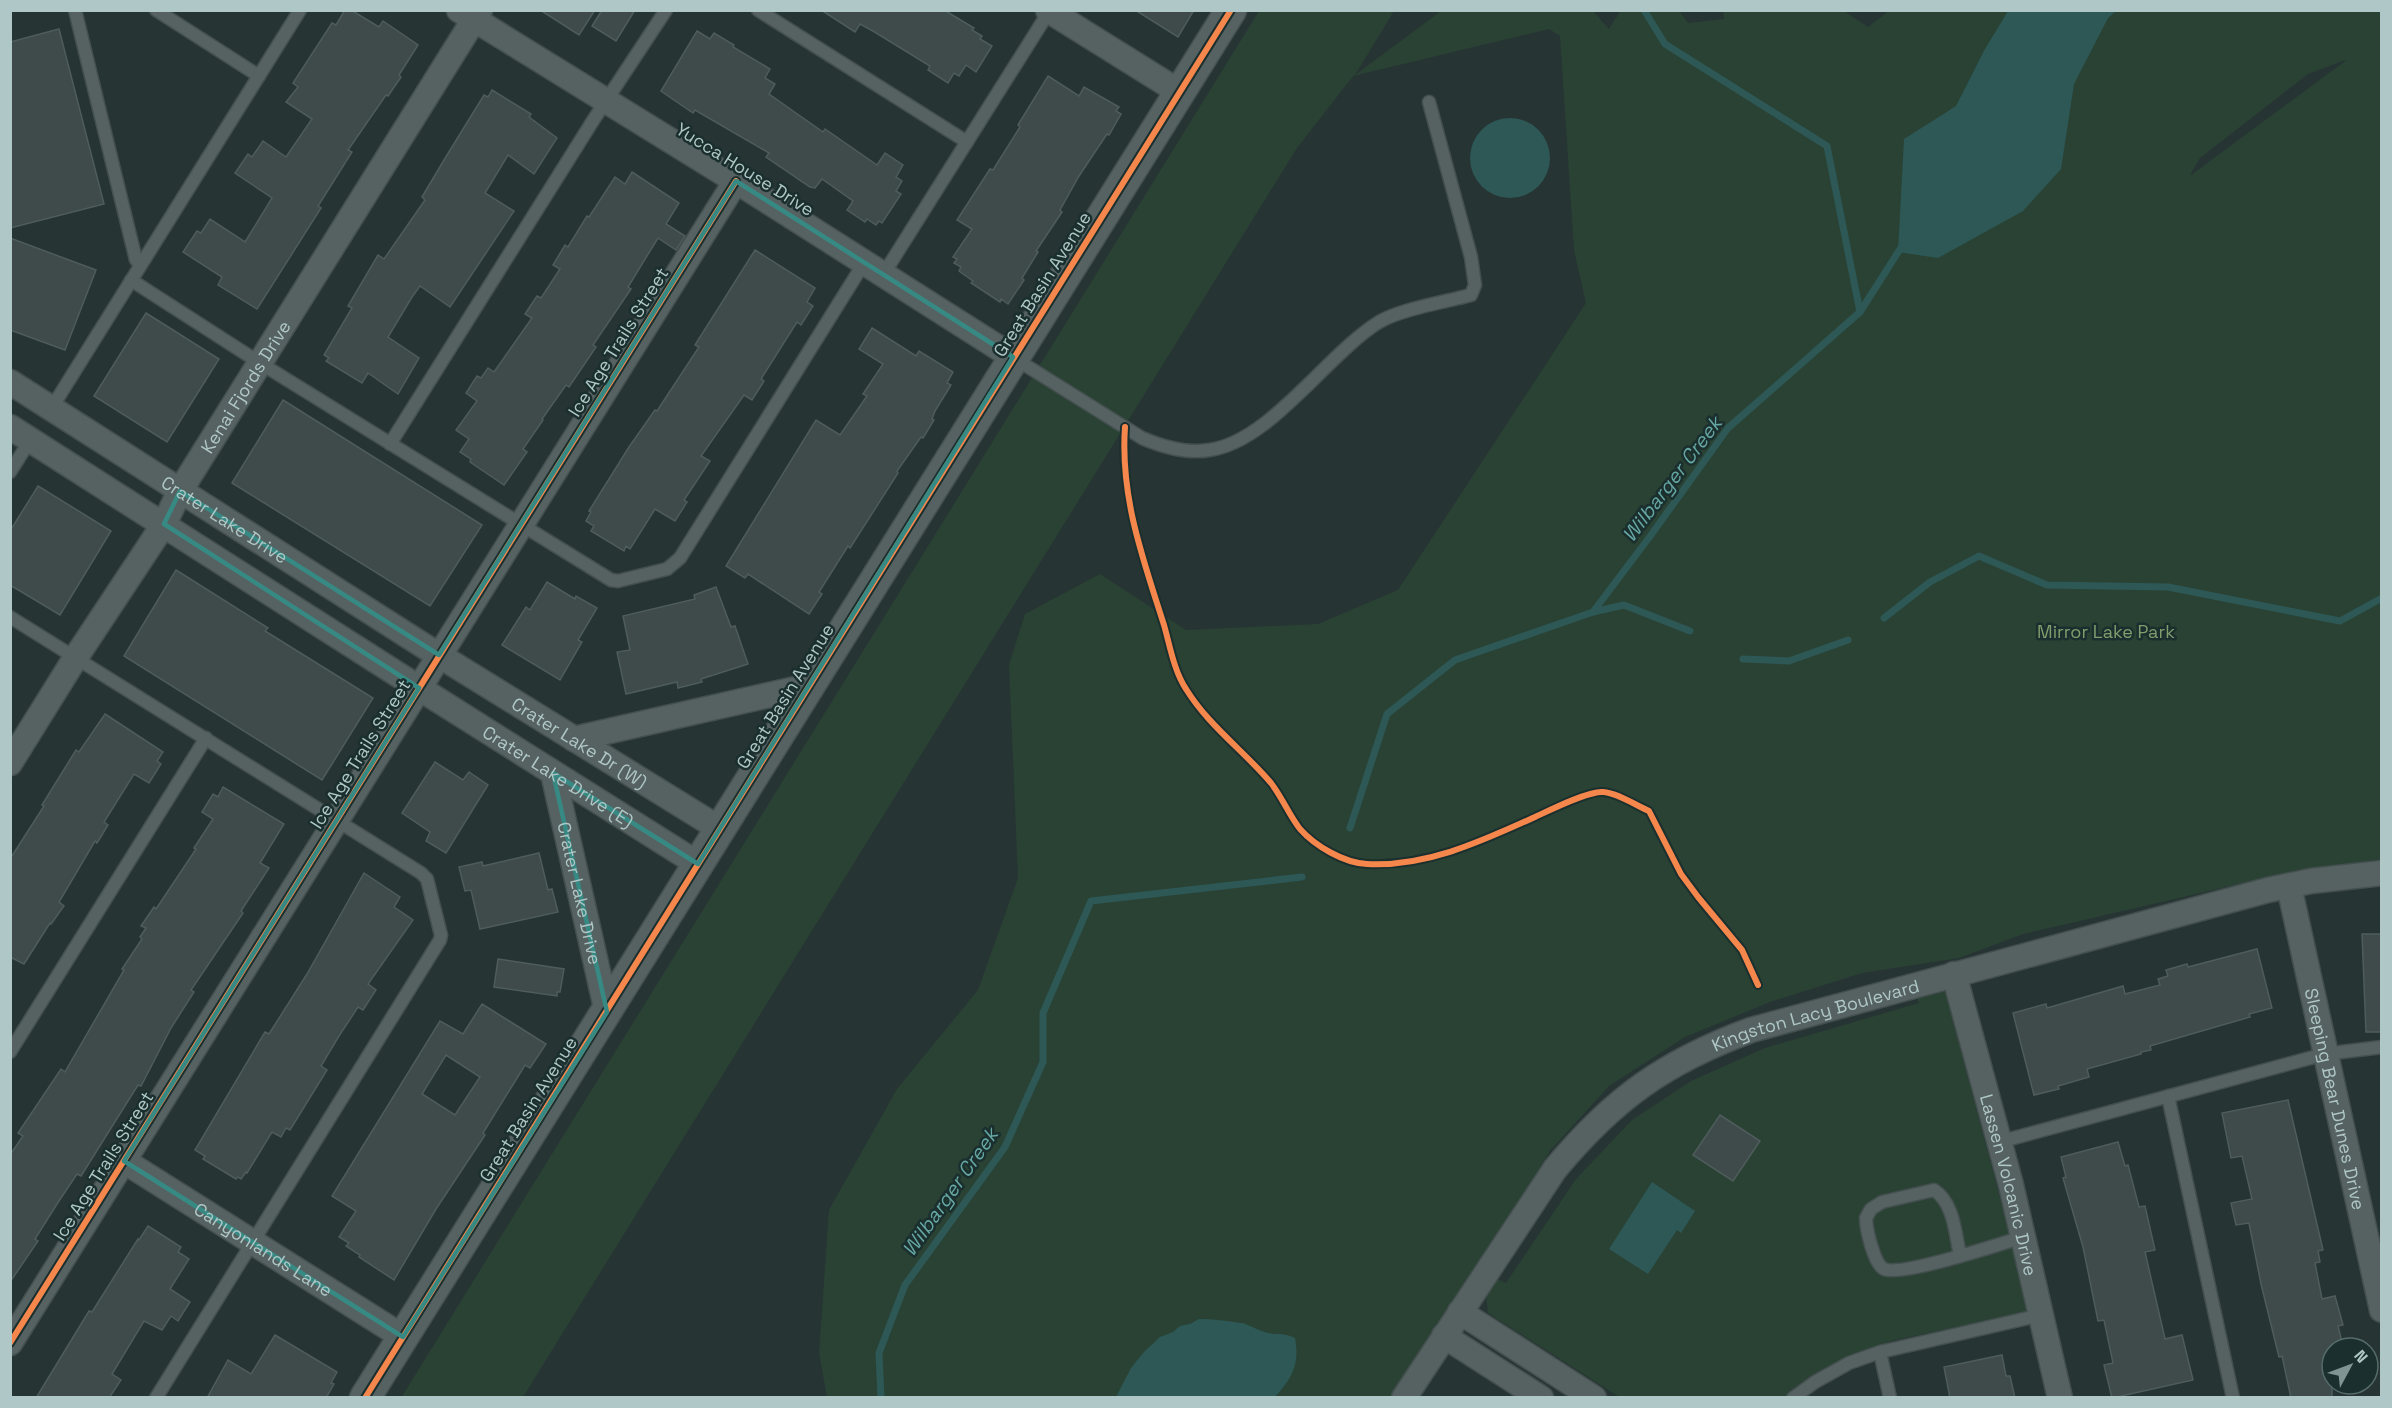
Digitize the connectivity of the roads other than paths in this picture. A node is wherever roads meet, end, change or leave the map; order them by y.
1 (75, 10) edge
2 (156, 10) edge
3 (300, 10) edge
4 (666, 10) edge
5 (758, 10) edge
6 (1231, 10) edge
7 (1049, 11) edge
8 (471, 14) edge
9 (259, 76) junction
10 (1181, 93) junction
11 (607, 101) junction
12 (1429, 102) dead end
13 (968, 142) junction
14 (736, 181) junction
15 (141, 264) junction
16 (873, 269) junction
17 (131, 280) junction
18 (1013, 357) junction
19 (260, 363) junction
20 (10, 382) edge
21 (51, 409) junction
22 (21, 433) edge
23 (390, 444) junction
24 (10, 472) edge
25 (180, 491) junction
26 (164, 524) junction
27 (520, 525) junction
28 (10, 617) edge
29 (439, 655) junction
30 (76, 657) junction
31 (809, 686) junction
32 (418, 688) junction
33 (206, 738) junction
34 (574, 739) junction
35 (10, 763) edge
36 (553, 773) junction
37 (336, 820) junction
38 (720, 829) junction
39 (698, 864) junction
40 (2382, 873) edge
41 (2289, 886) junction
42 (1954, 974) junction
43 (607, 1012) junction
44 (2382, 1047) edge
45 (10, 1052) edge
46 (2325, 1054) junction
47 (2168, 1096) junction
48 (1999, 1142) junction
49 (124, 1161) junction
50 (2023, 1237) junction
51 (253, 1242) junction
52 (1960, 1255) junction
53 (2382, 1310) edge
54 (1460, 1312) junction
55 (2041, 1315) junction
56 (1444, 1336) junction
57 (403, 1337) junction
58 (10, 1343) edge
59 (1880, 1352) junction
60 (156, 1398) edge
61 (365, 1398) edge
62 (1404, 1398) edge
63 (1541, 1398) edge
64 (1594, 1398) edge
65 (1793, 1398) edge
66 (1890, 1398) edge
67 (2060, 1398) edge
68 (2234, 1398) edge

1 - 15 lane
2 - 9 lane
3 - 9 lane
4 - 11 lane
5 - 13 lane
6 - 10 street, Great Basin Avenue
7 - 10 street
7 - 13 lane
8 - 11 street, Yucca House Drive
8 - 19 street, Kenai Fjords Drive
9 - 15 lane
10 - 18 street, Great Basin Avenue
11 - 14 street, Yucca House Drive
11 - 23 lane
12 - 18 lane
13 - 16 lane
14 - 16 street, Yucca House Drive
14 - 27 street, Ice Age Trails Street
15 - 17 lane
16 - 18 street, Yucca House Drive
16 - 27 lane
17 - 19 lane
17 - 21 lane
18 - 31 street, Great Basin Avenue
19 - 23 lane
19 - 25 street, Kenai Fjords Drive
20 - 21 street, Crater Lake Drive
21 - 25 street, Crater Lake Drive
22 - 24 lane
22 - 26 street, Crater Lake Drive
23 - 27 lane
25 - 26 street, Kenai Fjords Drive
25 - 29 street, Crater Lake Drive
26 - 30 street, Kenai Fjords Drive
26 - 32 street, Crater Lake Drive
27 - 29 street, Ice Age Trails Street
28 - 30 lane
29 - 32 street, Ice Age Trails Street
29 - 34 street, Crater Lake Dr (W)
30 - 33 lane
30 - 35 street, Kenai Fjords Drive
31 - 34 street
31 - 38 street, Great Basin Avenue
32 - 36 street, Crater Lake Drive (E)
32 - 37 street, Ice Age Trails Street
33 - 37 lane
33 - 45 lane
34 - 38 street, Crater Lake Dr (W)
36 - 39 street, Crater Lake Drive (E)
36 - 43 street, Crater Lake Drive
37 - 49 street, Ice Age Trails Street
37 - 51 lane
38 - 39 street, Great Basin Avenue
39 - 43 street, Great Basin Avenue
40 - 41 street, Kingston Lacy Boulevard
41 - 42 street, Kingston Lacy Boulevard
41 - 46 street, Sleeping Bear Dunes Drive
42 - 48 street, Lassen Volcanic Drive
42 - 54 street, Kingston Lacy Boulevard
43 - 57 street, Great Basin Avenue
44 - 46 lane
46 - 47 lane
46 - 53 street, Sleeping Bear Dunes Drive
47 - 48 lane
47 - 68 lane
48 - 50 street, Lassen Volcanic Drive
49 - 51 street, Canyonlands Lane
49 - 58 street, Ice Age Trails Street
50 - 52 lane
50 - 55 street, Lassen Volcanic Drive
51 - 57 street, Canyonlands Lane
51 - 60 lane
52 - 52 lane
54 - 56 street, Kingston Lacy Boulevard
54 - 64 street
55 - 59 lane
55 - 67 street, Lassen Volcanic Drive
56 - 62 street, Kingston Lacy Boulevard
56 - 63 street
57 - 61 street, Great Basin Avenue
59 - 65 lane
59 - 66 lane

